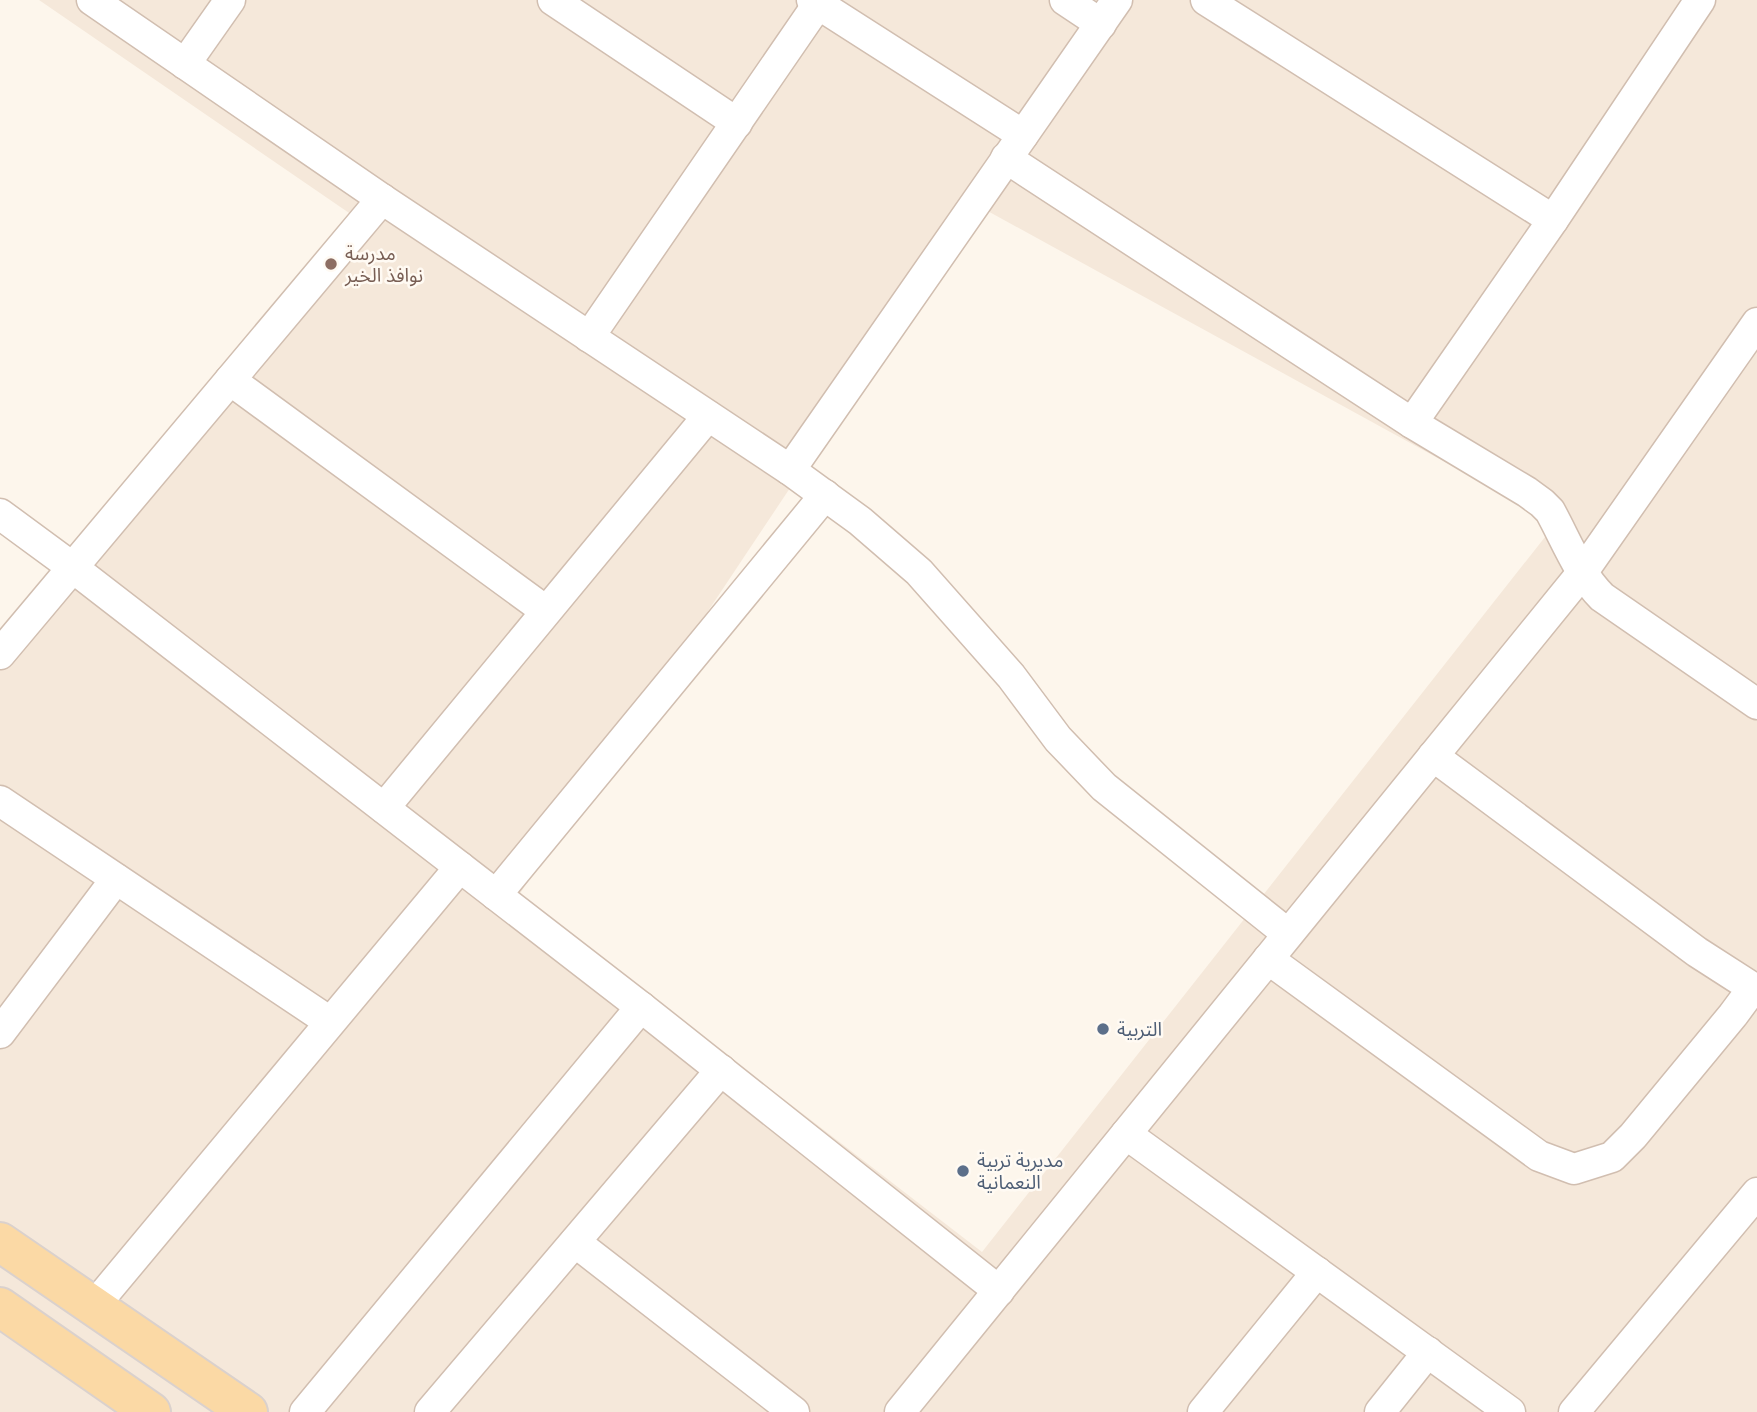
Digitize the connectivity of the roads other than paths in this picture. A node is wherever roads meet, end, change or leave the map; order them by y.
1 (92, 0) edge
2 (230, 0) edge
3 (553, 0) edge
4 (1065, 0) edge
5 (1206, 0) edge
6 (1700, 0) edge
7 (815, 2) edge
8 (1109, 12) edge
9 (185, 64) junction
10 (737, 123) junction
11 (1015, 147) junction
12 (382, 199) junction
13 (1553, 220) junction
14 (1757, 323) edge
15 (589, 337) junction
16 (230, 380) junction
17 (708, 416) junction
18 (1412, 423) junction
19 (790, 470) junction
20 (825, 495) junction
21 (0, 514) edge
22 (72, 567) junction
23 (1582, 573) junction
24 (546, 611) junction
25 (0, 653) edge
26 (1757, 704) edge
27 (1433, 756) junction
28 (0, 801) edge
29 (384, 808) junction
30 (460, 867) junction
31 (116, 879) junction
32 (496, 895) junction
33 (1288, 934) junction
34 (1268, 959) junction
35 (1755, 986) edge
36 (641, 1007) junction
37 (330, 1022) junction
38 (0, 1033) edge
39 (721, 1070) junction
40 (1126, 1134) junction
41 (1757, 1193) edge
42 (0, 1242) edge
43 (575, 1242) junction
44 (1317, 1272) junction
45 (999, 1291) junction
46 (94, 1306) junction
47 (0, 1307) edge
48 (1428, 1352) junction
49 (151, 1412) edge
50 (248, 1412) edge
51 (305, 1412) edge
52 (430, 1412) edge
53 (794, 1412) edge
54 (900, 1412) edge
55 (1203, 1412) edge
56 (1380, 1412) edge
57 (1510, 1412) edge
58 (1574, 1412) edge

1 - 9 street
2 - 9 street
3 - 10 street
4 - 8 street
5 - 13 street
6 - 13 street
7 - 10 street
7 - 11 street
8 - 11 street
9 - 12 street
10 - 15 street
11 - 18 street
11 - 19 street
12 - 15 street
12 - 16 street
13 - 18 street
14 - 23 street
15 - 17 street
16 - 22 street
16 - 24 street
17 - 19 street
17 - 24 street
18 - 23 street
19 - 20 street
20 - 32 street
20 - 33 street
21 - 22 street
22 - 25 street
22 - 29 street
23 - 26 street
23 - 27 street
24 - 29 street
27 - 33 street
27 - 35 street
28 - 31 street
29 - 30 street
30 - 32 street
30 - 37 street
31 - 37 street
31 - 38 street
32 - 36 street
33 - 34 street
34 - 35 street
34 - 40 street
36 - 39 street
36 - 51 street
37 - 46 street
39 - 43 street
39 - 45 street
40 - 44 street
40 - 45 street
41 - 58 street
42 - 46 main road
43 - 52 street
43 - 53 street
44 - 48 street
44 - 55 street
45 - 54 street
46 - 50 main road
47 - 49 main road
48 - 56 street
48 - 57 street

